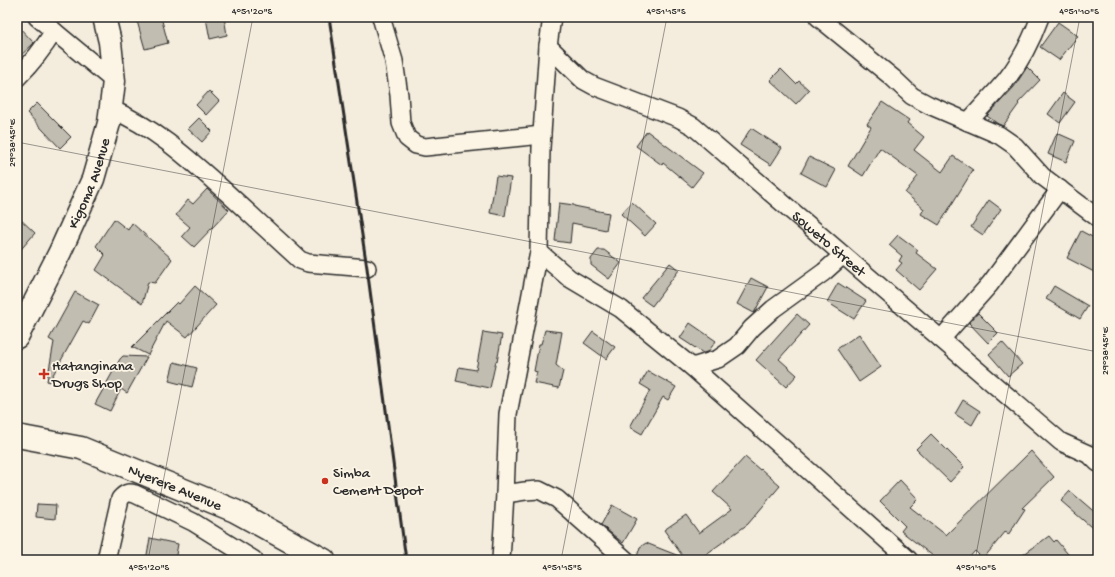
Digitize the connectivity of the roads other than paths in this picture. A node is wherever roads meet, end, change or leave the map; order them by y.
1 (37, 17) edge
2 (104, 17) edge
3 (381, 17) edge
4 (552, 17) edge
5 (818, 17) edge
6 (1040, 17) edge
7 (54, 31) junction
8 (548, 46) junction
9 (17, 78) edge
10 (114, 81) junction
11 (110, 109) junction
12 (968, 122) junction
13 (542, 135) junction
14 (1060, 190) junction
15 (1098, 218) edge
16 (539, 252) junction
17 (843, 255) junction
18 (367, 268) dead end
19 (17, 337) edge
20 (941, 339) junction
21 (692, 367) junction
22 (17, 436) edge
23 (1095, 455) edge
24 (505, 494) junction
25 (106, 560) edge
26 (254, 560) edge
27 (324, 560) edge
28 (501, 560) edge
29 (626, 560) edge
30 (909, 560) edge

1 - 7 street
2 - 10 main road, Kigoma Avenue
3 - 13 street
4 - 8 street
5 - 12 street
6 - 12 street
7 - 9 street
7 - 10 street
8 - 13 street
8 - 17 street, Soweto Street
10 - 11 main road, Kigoma Avenue
11 - 18 street
11 - 19 main road, Kigoma Avenue
12 - 14 street
13 - 16 street
14 - 15 street
14 - 20 street
16 - 21 street
16 - 24 street
17 - 20 street, Soweto Street
17 - 21 street
20 - 23 street, Soweto Street
21 - 30 street
22 - 27 main road, Nyerere Avenue
24 - 28 street
24 - 29 street
25 - 26 street

